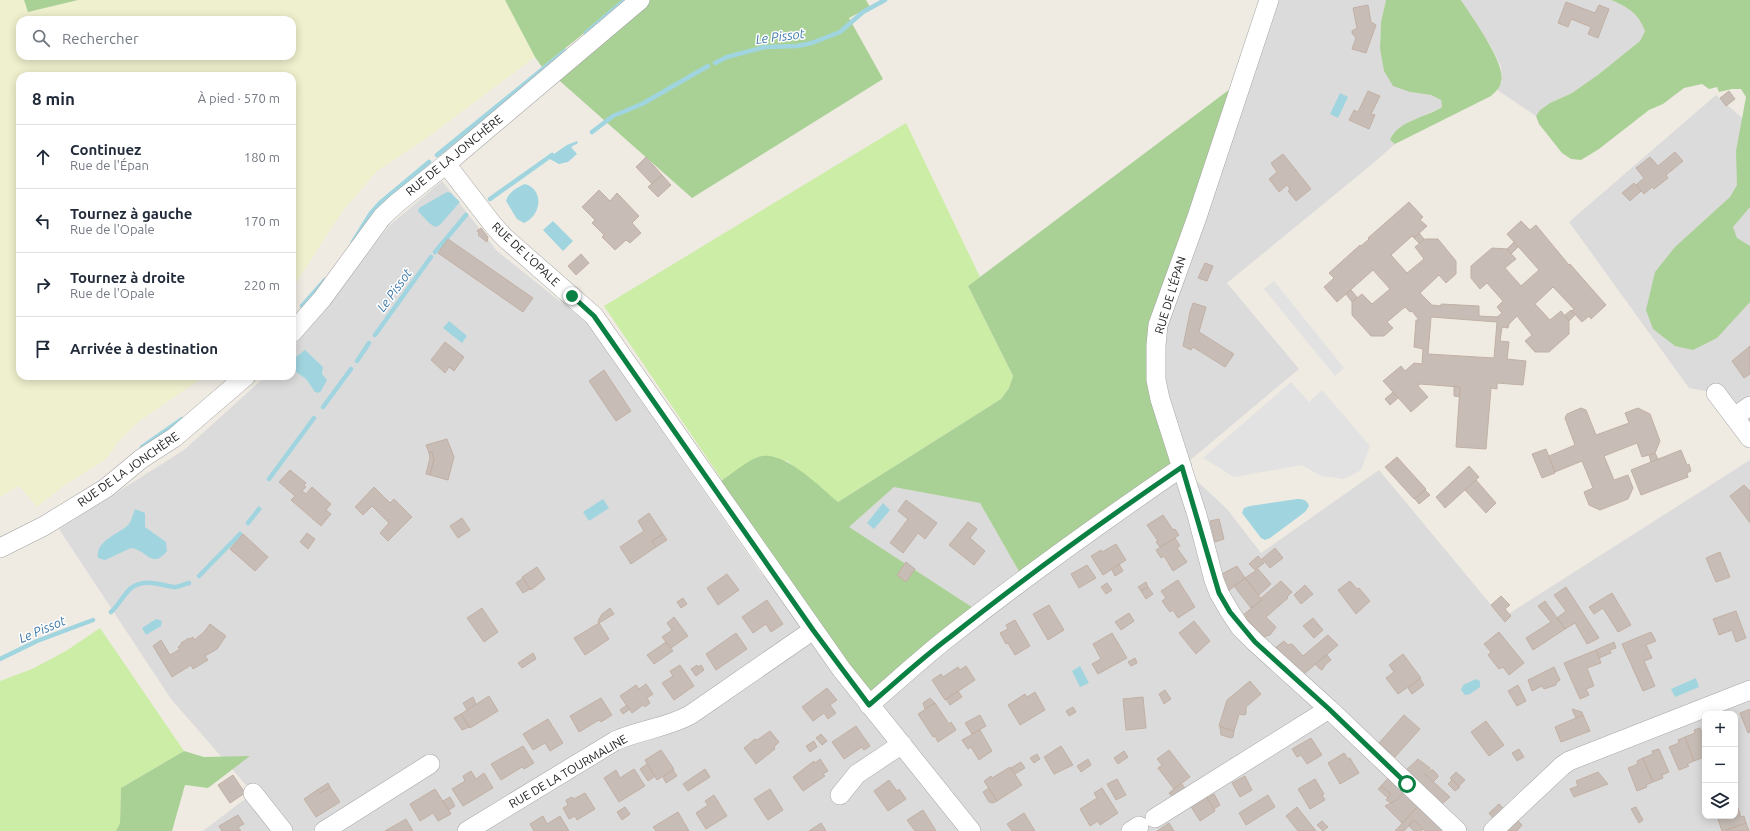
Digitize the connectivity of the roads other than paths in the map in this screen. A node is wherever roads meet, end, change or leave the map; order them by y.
1 (640, 0) edge
2 (1269, 0) edge
3 (446, 164) junction
4 (296, 328) edge
5 (241, 380) edge
6 (1716, 393) dead end
7 (1750, 406) edge
8 (1734, 417) junction
9 (1750, 438) edge
10 (1182, 467) junction
11 (0, 548) edge
12 (813, 630) junction
13 (1750, 690) edge
14 (869, 705) junction
15 (1329, 709) junction
16 (902, 744) junction
17 (430, 764) dead end
18 (253, 793) dead end
19 (840, 795) dead end
20 (1155, 818) dead end
21 (283, 831) edge
22 (324, 831) edge
23 (467, 831) edge
24 (970, 831) edge
25 (1457, 831) edge
26 (1493, 831) edge

1 - 3 street, RUE DE LA JONCHÈRE
2 - 10 street, RUE DE L'ÉPAN
3 - 4 street, RUE DE LA JONCHÈRE
3 - 12 street, RUE DE L'OPALE
5 - 11 street, RUE DE LA JONCHÈRE
6 - 8 street
7 - 8 street
8 - 9 street
10 - 14 street
10 - 15 street, RUE DE L'ÉPAN
12 - 14 street, RUE DE L'OPALE
12 - 23 street, RUE DE LA TOURMALINE
13 - 26 street
14 - 16 street, RUE DE L'OPALE
15 - 20 street
15 - 25 street, RUE DE L'ÉPAN
16 - 19 street
16 - 24 street, RUE DE L'OPALE
17 - 22 street
18 - 21 street

